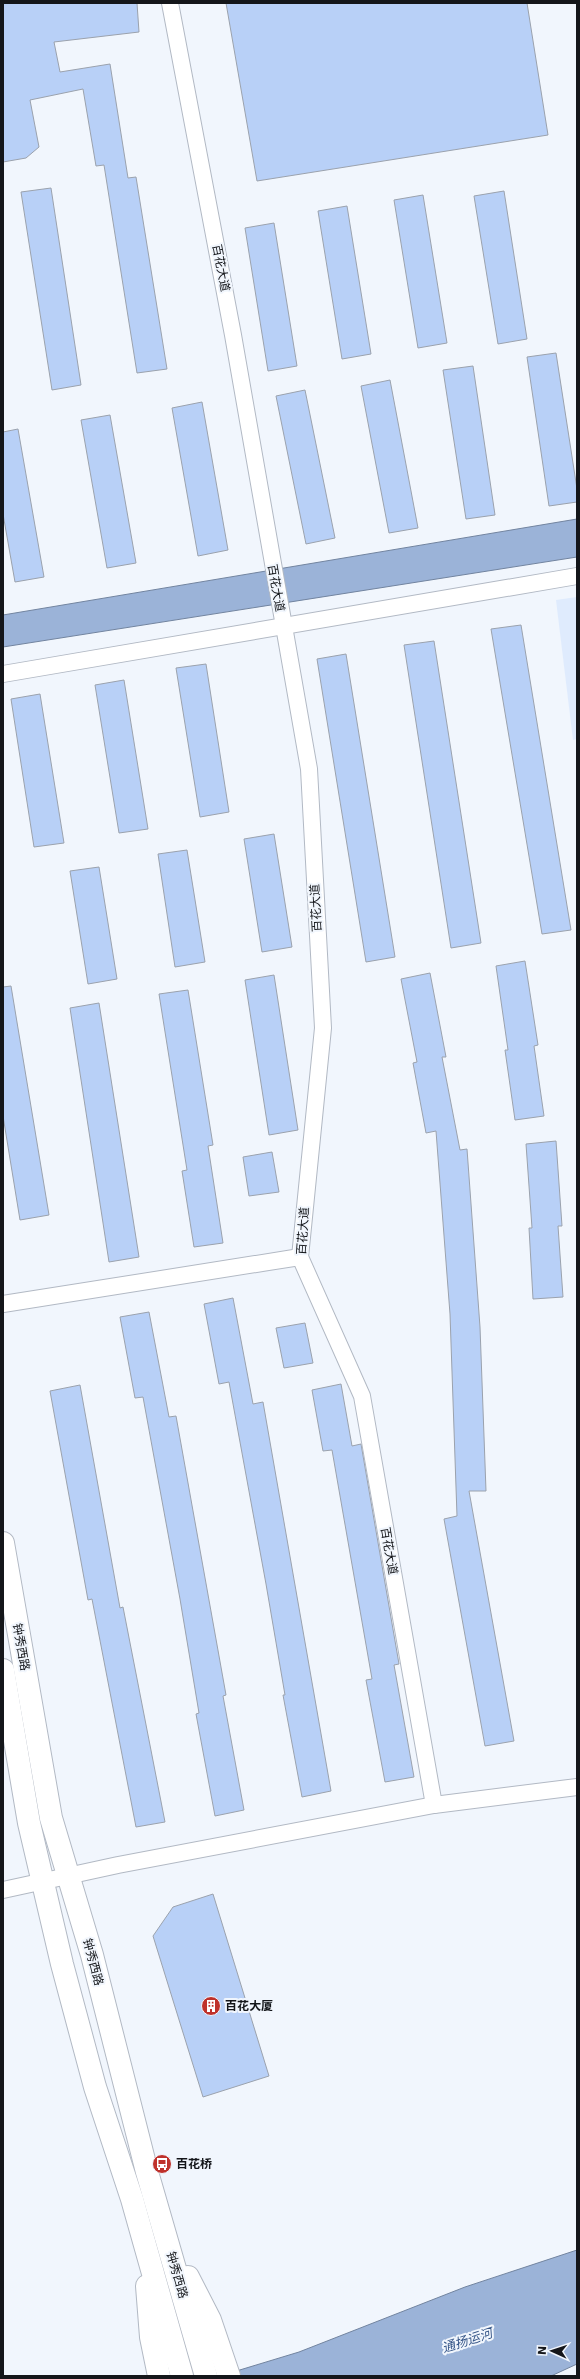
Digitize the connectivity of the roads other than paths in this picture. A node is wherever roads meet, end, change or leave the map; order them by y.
1 (170, 3) edge
2 (577, 576) edge
3 (281, 620) junction
4 (3, 674) edge
5 (300, 1257) junction
6 (3, 1304) edge
7 (3, 1543) edge
8 (3, 1670) edge
9 (577, 1787) edge
10 (434, 1806) junction
11 (68, 1876) junction
12 (42, 1881) junction
13 (3, 1890) edge
14 (165, 2233) junction
15 (143, 2239) junction
16 (229, 2375) edge
17 (159, 2376) edge
18 (182, 2376) edge
19 (206, 2376) edge

1 - 3 street, 百花大道
2 - 3 street
3 - 4 street
3 - 5 street, 百花大道
5 - 6 street
5 - 10 street, 百花大道
7 - 11 main road, 钟秀西路
8 - 12 main road, 钟秀西路
9 - 10 street
10 - 11 street
11 - 12 street
11 - 14 main road, 钟秀西路
12 - 13 street
12 - 15 main road, 钟秀西路
14 - 16 main road
14 - 19 main road, 钟秀西路
15 - 17 main road
15 - 18 main road, 钟秀西路

